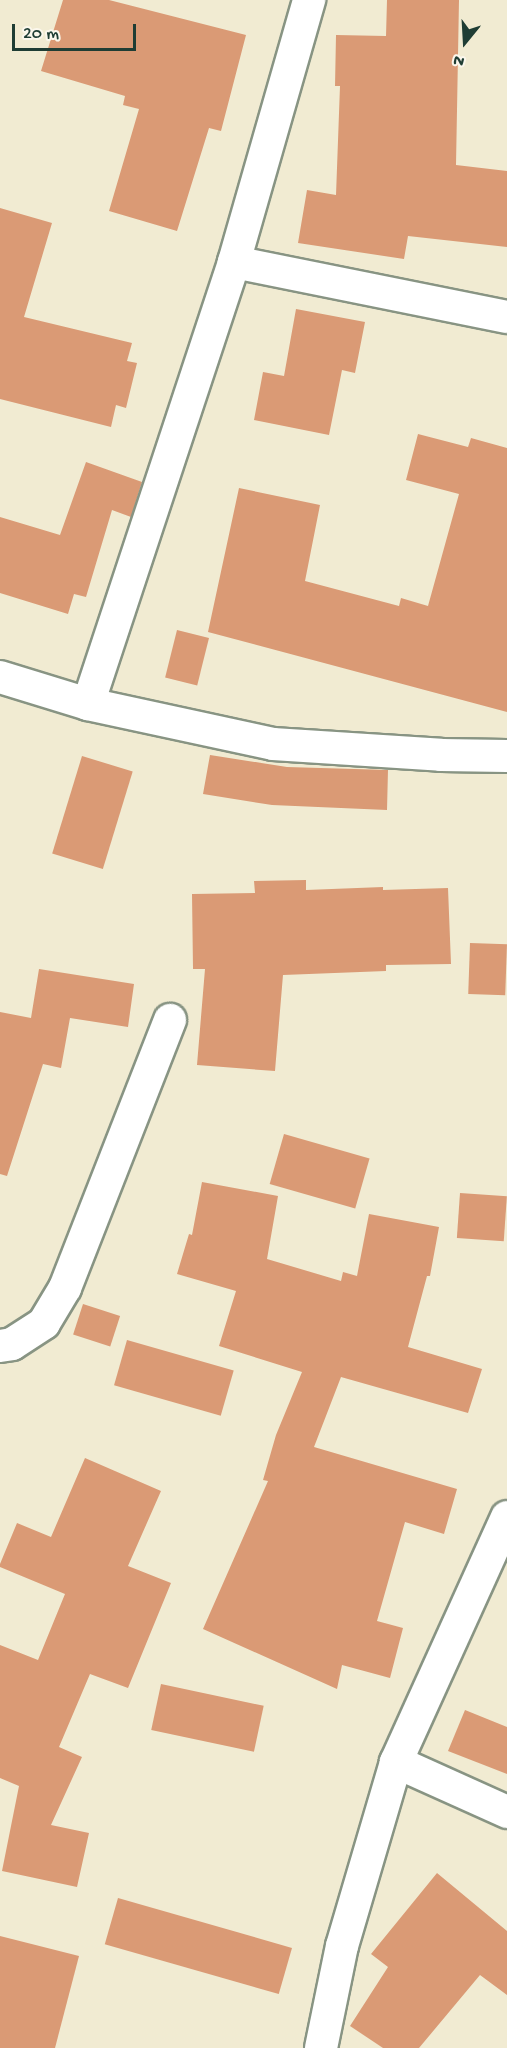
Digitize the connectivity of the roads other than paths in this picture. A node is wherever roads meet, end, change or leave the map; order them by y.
1 (309, 0) edge
2 (234, 262) junction
3 (507, 317) edge
4 (0, 677) edge
5 (88, 704) junction
6 (507, 756) edge
7 (170, 1020) dead end
8 (0, 1346) edge
9 (507, 1517) edge
10 (396, 1762) junction
11 (507, 1812) edge
12 (321, 2048) edge

1 - 2 street
2 - 3 street
2 - 5 street
4 - 5 street
5 - 6 street
7 - 8 street
9 - 10 street
10 - 11 street
10 - 12 street

